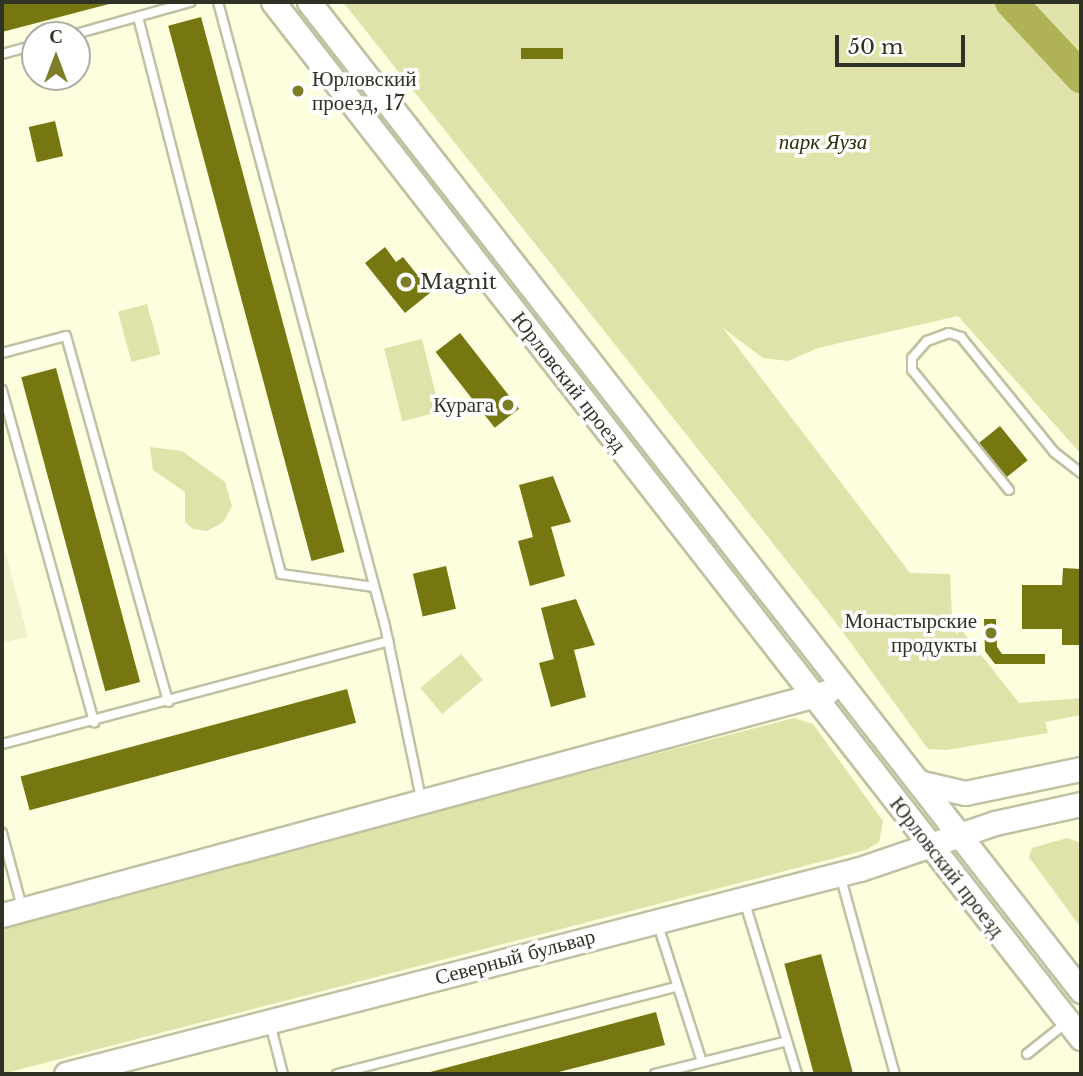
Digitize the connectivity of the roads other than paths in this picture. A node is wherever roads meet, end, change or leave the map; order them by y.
1 (190, 2) edge
2 (218, 2) edge
3 (273, 2) edge
4 (309, 2) edge
5 (138, 17) junction
6 (91, 30) edge
7 (21, 49) edge
8 (2, 54) edge
9 (2, 353) edge
10 (2, 388) edge
11 (1081, 473) edge
12 (1009, 490) dead end
13 (374, 587) junction
14 (388, 641) junction
15 (844, 687) junction
16 (813, 696) junction
17 (168, 702) junction
18 (94, 722) junction
19 (2, 744) edge
20 (1081, 769) edge
21 (922, 783) junction
22 (1081, 804) edge
23 (422, 805) junction
24 (2, 833) edge
25 (962, 836) junction
26 (932, 847) junction
27 (840, 874) junction
28 (744, 897) junction
29 (12, 912) edge
30 (656, 920) junction
31 (677, 987) junction
32 (1081, 991) edge
33 (269, 1021) junction
34 (1075, 1030) edge
35 (787, 1041) junction
36 (1027, 1054) dead end
37 (702, 1062) junction
38 (66, 1074) edge
39 (284, 1074) edge
40 (337, 1074) edge
41 (655, 1074) edge
42 (797, 1074) edge
43 (895, 1074) edge

1 - 5 lane
2 - 13 lane
3 - 16 main road, Юрловский проезд
4 - 15 main road, Юрловский проезд
5 - 6 lane
5 - 13 lane
7 - 8 lane
9 - 17 lane
10 - 18 lane
11 - 12 lane
13 - 14 lane
14 - 17 lane
14 - 23 lane
15 - 16 main road
15 - 21 main road, Юрловский проезд
16 - 23 main road
16 - 26 main road, Юрловский проезд
17 - 18 lane
18 - 19 lane
20 - 21 main road
21 - 25 main road, Юрловский проезд
22 - 25 main road, Северный бульвар
23 - 29 main road
24 - 29 lane
25 - 26 main road, Северный бульвар
25 - 32 main road, Юрловский проезд
26 - 27 main road, Северный бульвар
26 - 34 main road, Юрловский проезд
27 - 28 main road, Северный бульвар
27 - 43 lane
28 - 30 main road, Северный бульвар
28 - 35 lane
30 - 31 lane
30 - 33 main road, Северный бульвар
31 - 37 lane
31 - 40 lane
33 - 38 main road, Северный бульвар
33 - 39 lane
34 - 36 lane
35 - 37 lane
35 - 42 lane
37 - 41 lane

